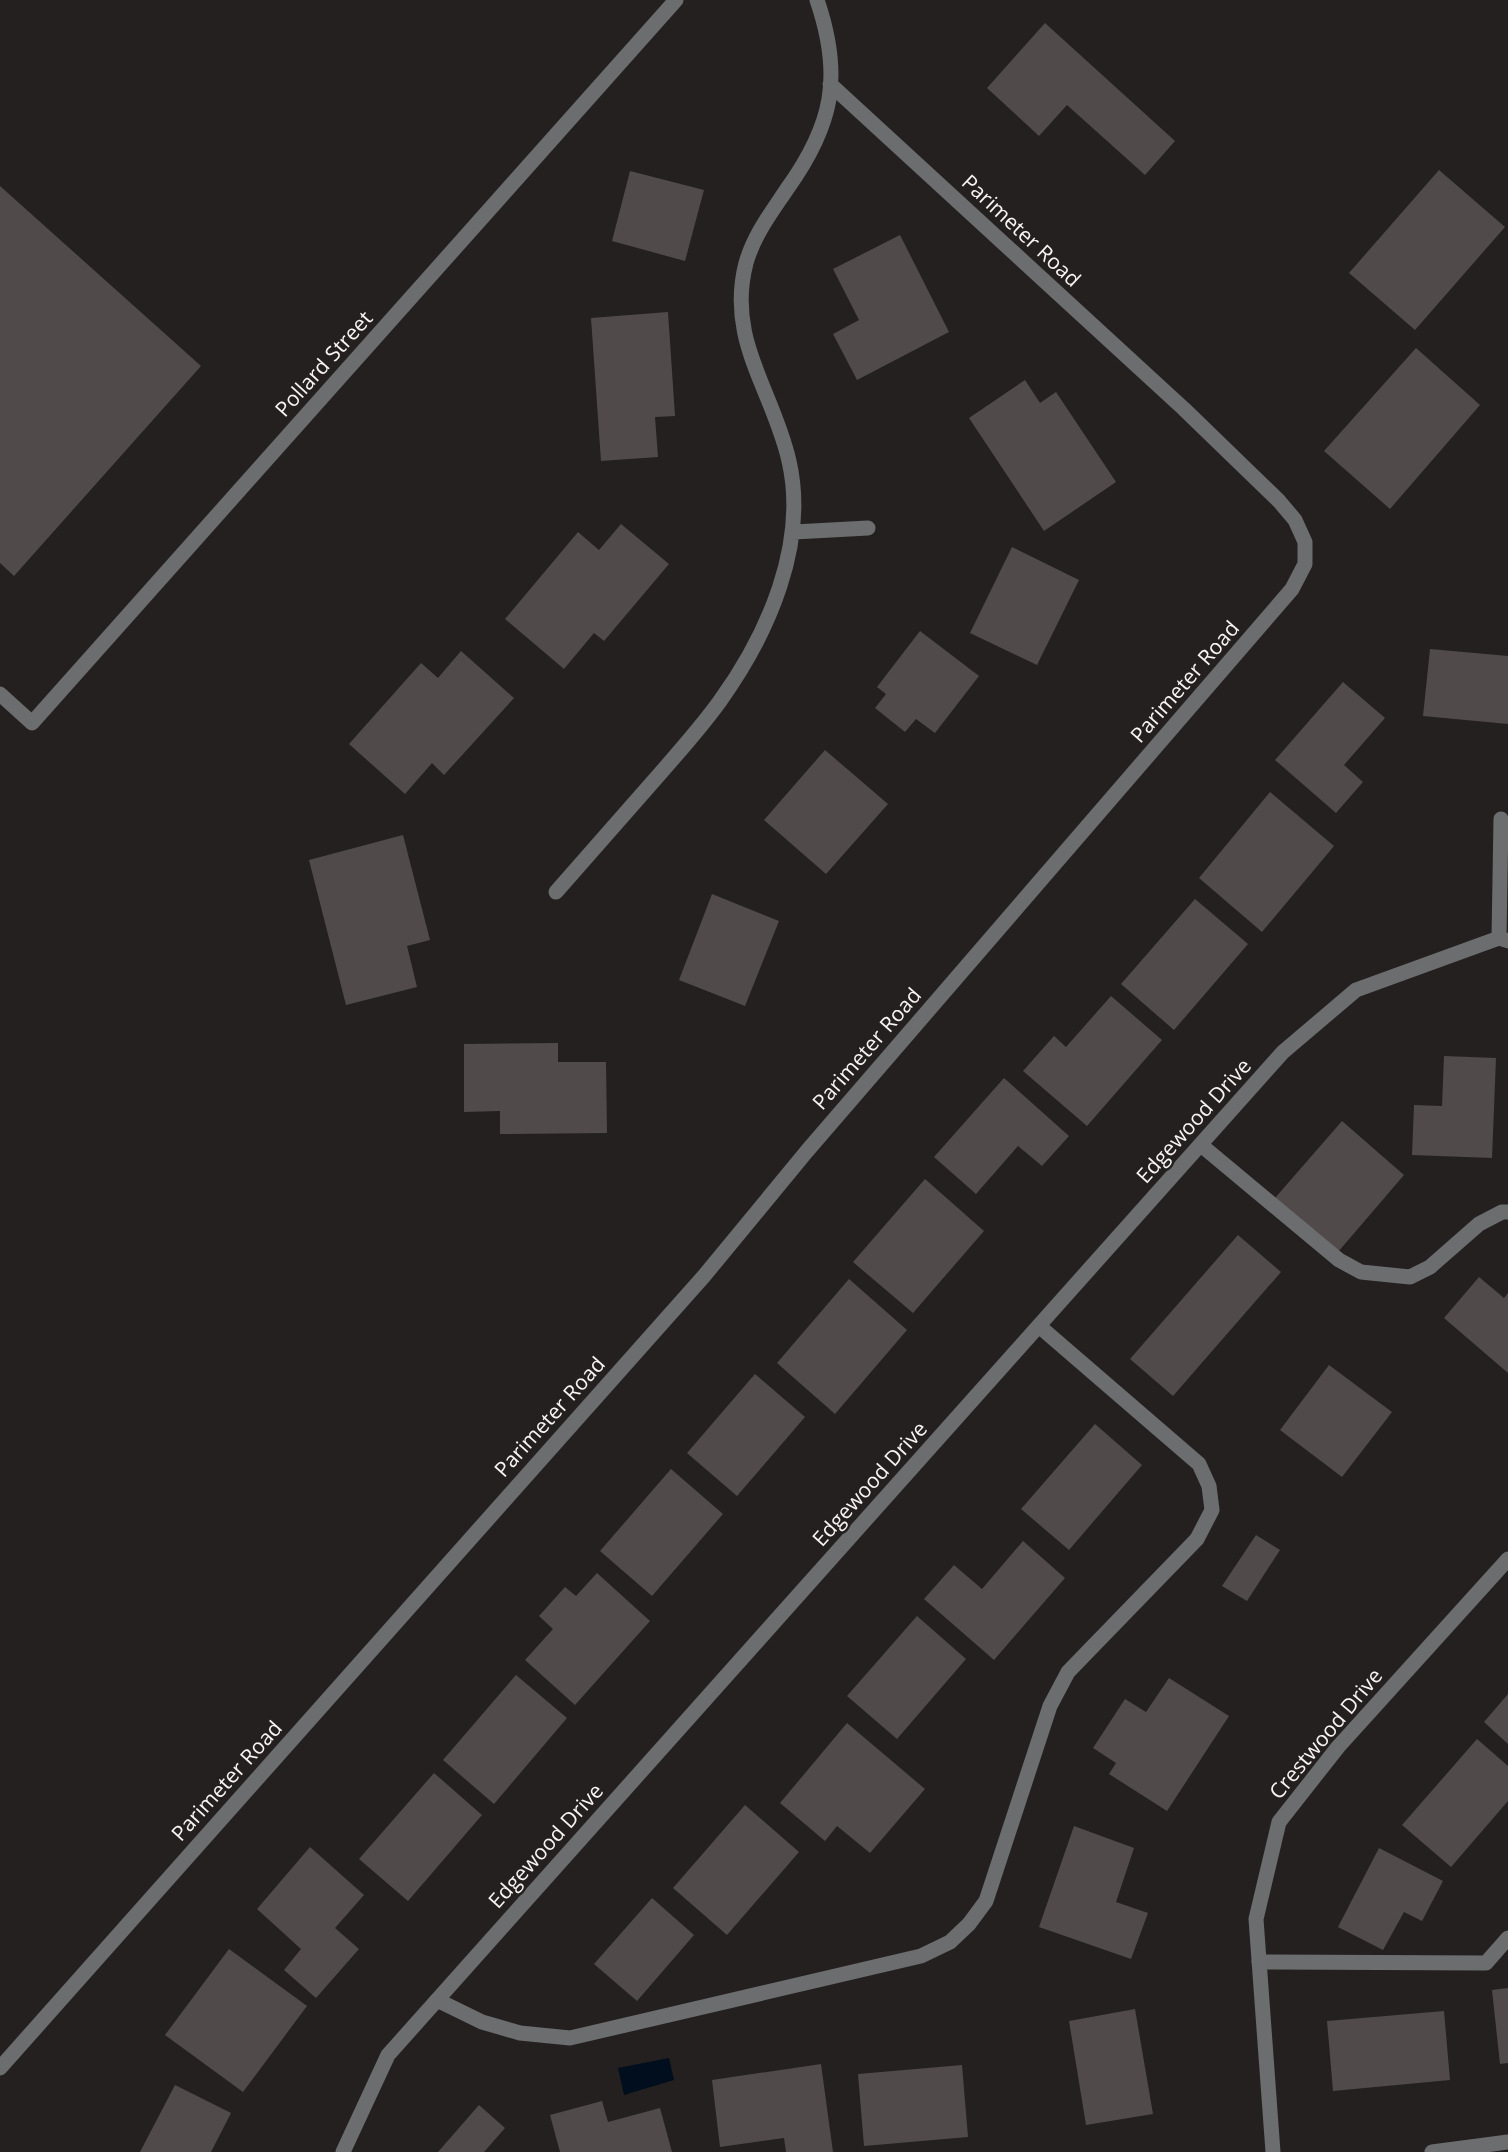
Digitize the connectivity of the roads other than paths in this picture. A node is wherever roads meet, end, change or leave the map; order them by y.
1 (676, 0) edge
2 (817, 0) edge
3 (830, 84) junction
4 (868, 528) dead end
5 (794, 532) junction
6 (0, 694) edge
7 (1501, 819) dead end
8 (556, 892) dead end
9 (1504, 940) edge
10 (1201, 1145) junction
11 (1508, 1212) edge
12 (1039, 1326) junction
13 (1508, 1559) edge
14 (1508, 1938) edge
15 (1259, 1962) junction
16 (437, 2000) junction
17 (0, 2068) edge
18 (1508, 2142) edge
19 (343, 2152) edge
20 (1273, 2152) edge
21 (1432, 2152) edge

1 - 6 street, Pollard Street
2 - 3 street
3 - 5 street
3 - 17 street, Parimeter Road
4 - 5 street
5 - 8 street
7 - 9 street
9 - 10 street, Edgewood Drive
10 - 11 street
10 - 12 street, Edgewood Drive
12 - 16 street, Edgewood Drive
12 - 16 street
13 - 15 street, Crestwood Drive
14 - 15 street
15 - 20 street, Crestwood Drive
16 - 19 street, Edgewood Drive
18 - 21 street

